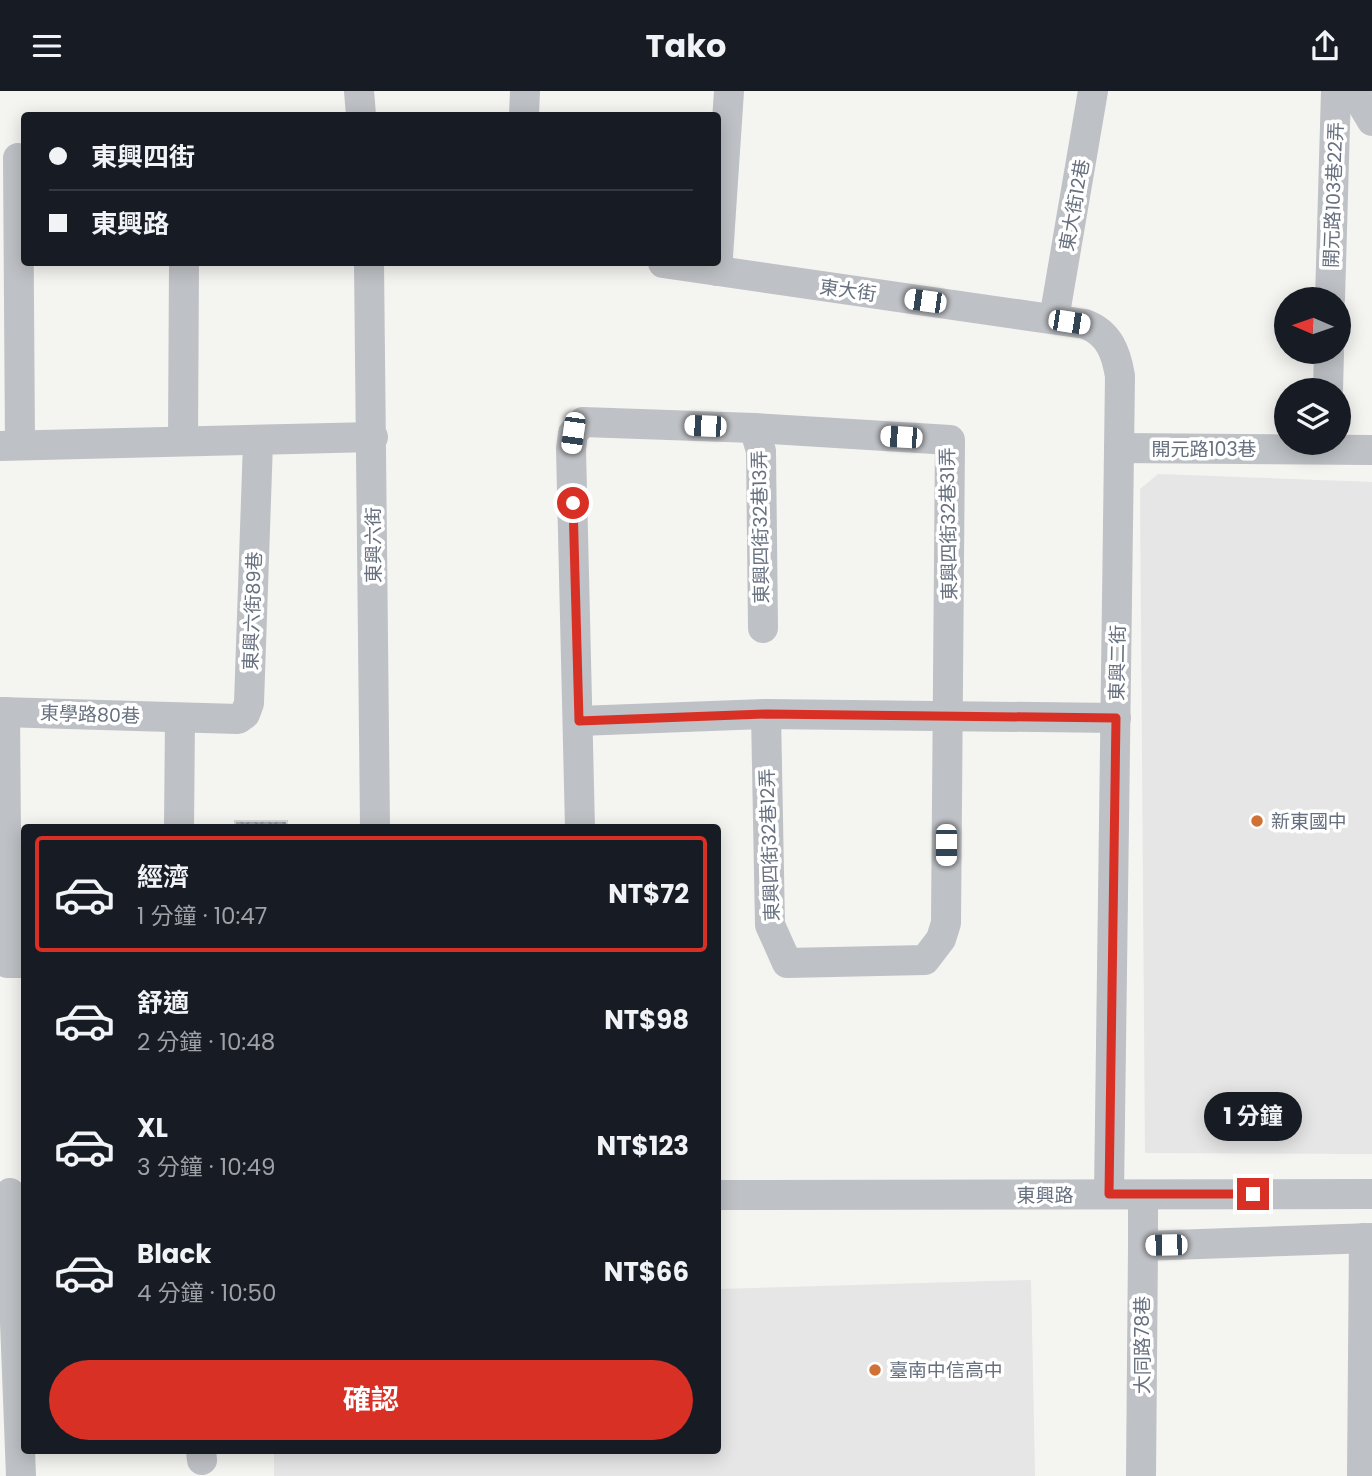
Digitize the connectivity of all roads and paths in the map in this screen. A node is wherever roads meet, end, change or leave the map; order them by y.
1 (359, 91) edge
2 (525, 91) edge
3 (729, 91) edge
4 (1093, 91) edge
5 (1336, 91) edge
6 (1354, 91) edge
7 (361, 112) edge
8 (524, 112) edge
9 (1372, 121) edge
10 (18, 158) dead end
11 (721, 222) edge
12 (184, 266) edge
13 (369, 266) edge
14 (684, 266) edge
15 (718, 266) edge
16 (718, 271) junction
17 (1330, 287) edge
18 (1054, 320) junction
19 (1110, 343) joint
20 (754, 428) junction
21 (373, 437) junction
22 (183, 441) junction
23 (258, 442) junction
24 (10, 446) edge
25 (1274, 447) edge
26 (1119, 448) junction
27 (1351, 448) edge
28 (1372, 450) edge
29 (763, 628) dead end
30 (3, 712) edge
31 (766, 714) junction
32 (948, 716) junction
33 (1116, 718) junction
34 (180, 719) junction
35 (579, 721) junction
36 (179, 824) edge
37 (374, 824) edge
38 (580, 824) edge
39 (16, 963) edge
40 (12, 1193) edge
41 (1109, 1194) junction
42 (1308, 1194) junction
43 (1372, 1194) edge
44 (721, 1195) edge
45 (1143, 1195) junction
46 (1368, 1238) edge
47 (1311, 1239) junction
48 (1143, 1246) junction
49 (14, 1375) edge
50 (21, 1476) edge
51 (1141, 1476) edge
52 (1362, 1476) edge

1 - 7 street
2 - 8 street
3 - 11 street
4 - 18 street, 東大街12巷
5 - 17 street, 開元路103巷22弄
6 - 9 street
10 - 24 street
12 - 22 street
13 - 21 street, 東興六街
14 - 16 street, 東大街
15 - 16 street
16 - 18 street, 東大街
18 - 19 street, 東大街
19 - 26 street, 東興二街
20 - 29 street, 東興四街32巷13弄
20 - 32 street, 東興四街32巷31弄
20 - 35 street
21 - 23 street
21 - 37 street, 東興六街
22 - 23 street
22 - 24 street
23 - 34 street, 東興六街89巷
25 - 26 street, 開元路103巷
26 - 33 street, 東興二街
27 - 28 street, 開元路103巷
30 - 34 street, 東學路80巷
30 - 39 street
31 - 32 street
31 - 32 street, 東興四街32巷12弄
31 - 35 street
32 - 33 street
33 - 41 street, 東興二街
34 - 36 street
35 - 38 street
40 - 49 street
41 - 44 street, 東興路
41 - 45 street, 東興路
42 - 43 street, 東興路
42 - 45 street, 東興路
42 - 47 street
45 - 48 street, 大同路78巷
46 - 47 street
46 - 52 street
47 - 48 street
48 - 51 street, 大同路78巷
49 - 50 street

